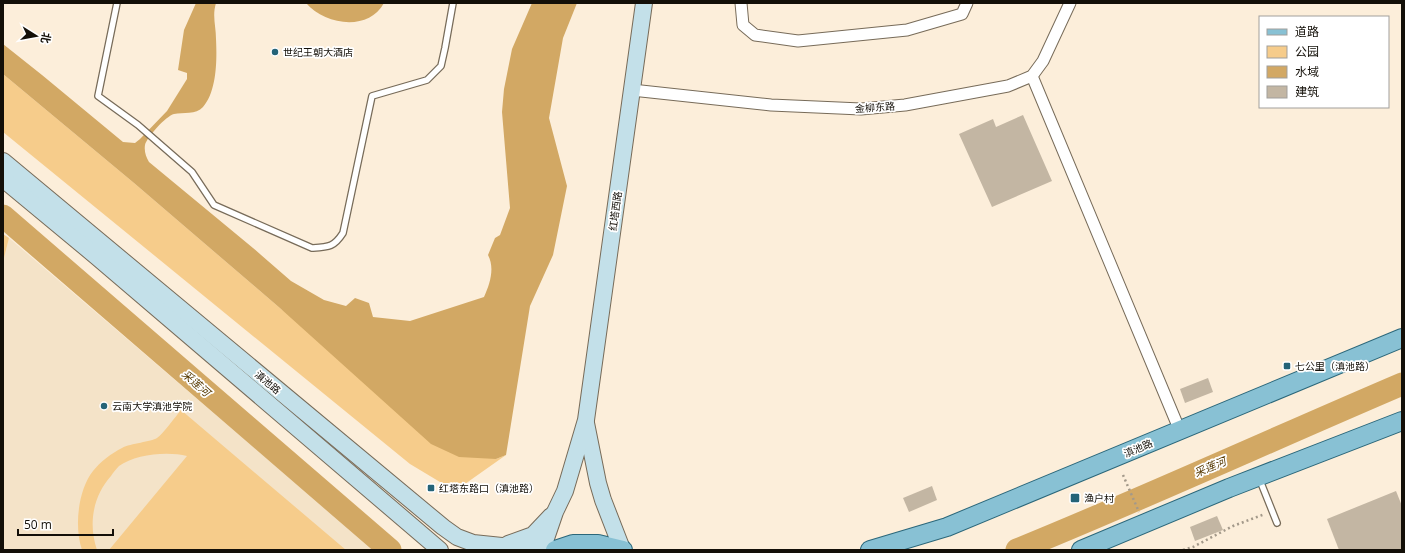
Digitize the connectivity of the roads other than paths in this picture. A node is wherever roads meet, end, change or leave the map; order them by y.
1 (117, 3) edge
2 (453, 3) edge
3 (644, 3) edge
4 (741, 3) edge
5 (967, 3) edge
6 (1070, 3) edge
7 (1032, 76) junction
8 (632, 90) junction
9 (3, 161) edge
10 (3, 179) edge
11 (1402, 338) edge
12 (586, 420) junction
13 (1402, 421) edge
14 (1180, 431) junction
15 (1258, 476) junction
16 (555, 512) junction
17 (1277, 523) dead end
18 (505, 546) junction
19 (623, 549) edge
20 (440, 550) edge
21 (549, 550) edge
22 (870, 550) edge
23 (1081, 550) edge

1 - 2 lane
3 - 8 main road, 红塔西路
4 - 5 street
6 - 7 street
7 - 8 street, 金柳东路
7 - 14 street
8 - 12 main road, 红塔西路
9 - 18 main road, 滇池路
10 - 20 main road, 滇池路
11 - 14 main road, 滇池路
12 - 16 main road
12 - 19 main road
13 - 15 main road
14 - 22 main road, 滇池路
15 - 17 lane
15 - 23 main road
16 - 18 main road
16 - 21 main road
18 - 21 main road, 滇池路
19 - 21 main road

